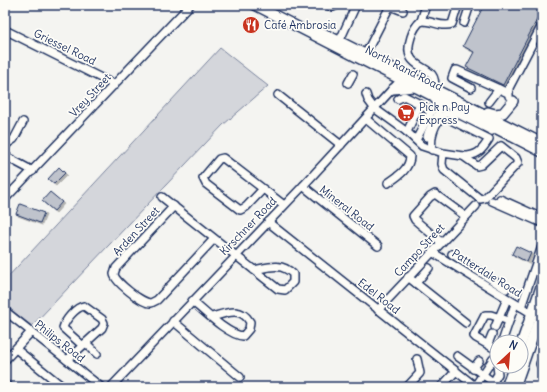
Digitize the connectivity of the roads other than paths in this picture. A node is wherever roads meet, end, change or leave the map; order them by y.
1 (190, 5) edge
2 (255, 5) edge
3 (265, 5) edge
4 (327, 5) edge
5 (337, 5) edge
6 (346, 5) edge
7 (426, 5) edge
8 (458, 5) edge
9 (470, 5) edge
10 (391, 6) edge
11 (355, 7) edge
12 (403, 11) dead end
13 (421, 21) junction
14 (464, 23) dead end
15 (542, 25) edge
16 (5, 30) edge
17 (341, 41) junction
18 (366, 53) junction
19 (353, 74) dead end
20 (392, 74) junction
21 (400, 79) junction
22 (348, 83) dead end
23 (115, 84) junction
24 (415, 86) junction
25 (394, 88) junction
26 (471, 88) dead end
27 (499, 89) junction
28 (432, 91) junction
29 (366, 94) dead end
30 (278, 95) dead end
31 (510, 97) junction
32 (398, 99) dead end
33 (461, 102) junction
34 (489, 102) dead end
35 (420, 104) junction
36 (374, 108) junction
37 (366, 118) junction
38 (426, 119) junction
39 (453, 121) dead end
40 (23, 122) dead end
41 (514, 129) junction
42 (407, 132) junction
43 (489, 139) junction
44 (542, 139) edge
45 (416, 140) junction
46 (542, 143) edge
47 (341, 145) junction
48 (501, 146) junction
49 (5, 147) edge
50 (430, 150) junction
51 (542, 152) edge
52 (443, 153) junction
53 (5, 156) edge
54 (463, 156) junction
55 (33, 171) junction
56 (388, 183) dead end
57 (303, 186) junction
58 (263, 189) junction
59 (162, 197) dead end
60 (5, 199) edge
61 (500, 199) dead end
62 (492, 201) dead end
63 (284, 205) junction
64 (174, 206) junction
65 (476, 206) dead end
66 (465, 216) junction
67 (542, 218) edge
68 (268, 222) junction
69 (542, 223) edge
70 (214, 239) junction
71 (441, 242) junction
72 (378, 246) dead end
73 (542, 246) edge
74 (432, 252) junction
75 (452, 254) dead end
76 (236, 255) junction
77 (429, 268) dead end
78 (254, 270) junction
79 (408, 277) junction
80 (416, 284) junction
81 (499, 284) junction
82 (542, 284) edge
83 (506, 289) dead end
84 (495, 291) junction
85 (507, 299) junction
86 (192, 301) junction
87 (518, 306) junction
88 (378, 310) junction
89 (542, 310) edge
90 (5, 311) edge
91 (531, 313) junction
92 (212, 317) junction
93 (499, 318) junction
94 (173, 321) junction
95 (509, 322) junction
96 (466, 323) dead end
97 (31, 332) junction
98 (505, 334) edge
99 (524, 334) edge
100 (84, 344) junction
101 (488, 344) joint
102 (16, 349) junction
103 (97, 354) dead end
104 (457, 356) dead end
105 (417, 359) dead end
106 (5, 360) edge
107 (67, 360) junction
108 (479, 361) dead end
109 (489, 366) edge
110 (473, 369) junction
111 (456, 371) junction
112 (498, 374) edge
113 (510, 374) edge
114 (482, 376) junction
115 (240, 377) dead end
116 (5, 384) edge
117 (9, 387) edge
118 (63, 387) edge
119 (101, 387) edge
120 (111, 387) edge
121 (407, 387) edge
122 (441, 387) edge
123 (476, 387) edge
124 (506, 387) edge
125 (515, 387) edge

1 - 23 street, Vrey Street
2 - 20 main road, North Rand Road
3 - 17 main road, North Rand Road
4 - 5 street
6 - 11 street
7 - 13 street
8 - 13 street
9 - 14 street
10 - 12 street
10 - 18 street
11 - 17 street
13 - 28 street
15 - 31 street
16 - 23 street, Griessel Road
17 - 18 main road, North Rand Road
17 - 21 main road
18 - 28 main road, North Rand Road
19 - 22 street
20 - 21 main road, North Rand Road
20 - 25 main road
21 - 24 main road, North Rand Road
21 - 25 street, Kirschner Road
23 - 55 street, Vrey Street
24 - 25 main road
24 - 28 main road, North Rand Road
25 - 36 street, Kirschner Road
26 - 27 street
27 - 31 street
27 - 34 street
28 - 33 main road, North Rand Road
28 - 38 street
28 - 51 main road, North Rand Road
29 - 36 street
30 - 47 street
31 - 33 main road
32 - 35 street
33 - 41 main road, North Rand Road
35 - 38 street
35 - 38 street
36 - 37 street, Kirschner Road
36 - 42 street
37 - 47 street, Kirschner Road
37 - 56 street
38 - 42 street
38 - 45 street
38 - 50 street
38 - 51 street
39 - 43 street
40 - 49 street
41 - 44 main road
41 - 46 main road, North Rand Road
42 - 45 street
43 - 48 street
43 - 54 street
45 - 50 street
47 - 57 street, Kirschner Road
48 - 52 street
48 - 54 street
50 - 52 street
52 - 54 street
53 - 55 street
55 - 60 street, Vrey Street
57 - 63 street, Kirschner Road
57 - 72 street, Mineral Road
58 - 58 street
58 - 63 street
59 - 64 street, Arden Street
61 - 67 street
62 - 69 street
63 - 68 street, Kirschner Road
64 - 70 street, Arden Street
64 - 70 street, Arden Street
65 - 66 street, Campo Street
66 - 71 street, Campo Street
66 - 71 street
68 - 76 street, Kirschner Road
68 - 88 street, Edel Road
70 - 76 street, Arden Street
71 - 74 street, Campo Street
73 - 87 street
74 - 79 street, Campo Street
74 - 84 street, Patterdale Road
75 - 81 street
76 - 78 street, Arden Street
76 - 86 street, Kirschner Road
77 - 80 street
78 - 78 street, Arden Street
79 - 80 street
79 - 88 street, Campo Street
80 - 96 street
81 - 83 street
81 - 84 street
82 - 91 main road
84 - 85 street, Patterdale Road
85 - 87 street, Patterdale Road
85 - 93 street
86 - 92 street
86 - 94 street, Kirschner Road
87 - 91 street, Patterdale Road
87 - 95 street
88 - 111 street, Edel Road
89 - 125 main road
90 - 97 street, Philips Road
91 - 99 main road
92 - 92 street
93 - 95 street
93 - 101 street
93 - 101 street
94 - 115 street
94 - 120 street, Kirschner Road
95 - 98 street
97 - 102 street
97 - 107 street, Philips Road
100 - 100 street
100 - 103 street
100 - 107 street
102 - 106 street
102 - 118 street
104 - 110 street
105 - 121 street
107 - 119 street, Philips Road
108 - 110 street
109 - 114 street
110 - 114 street
111 - 122 street
111 - 123 street, Edel Road
112 - 114 street
113 - 124 main road
114 - 123 street
116 - 117 street

